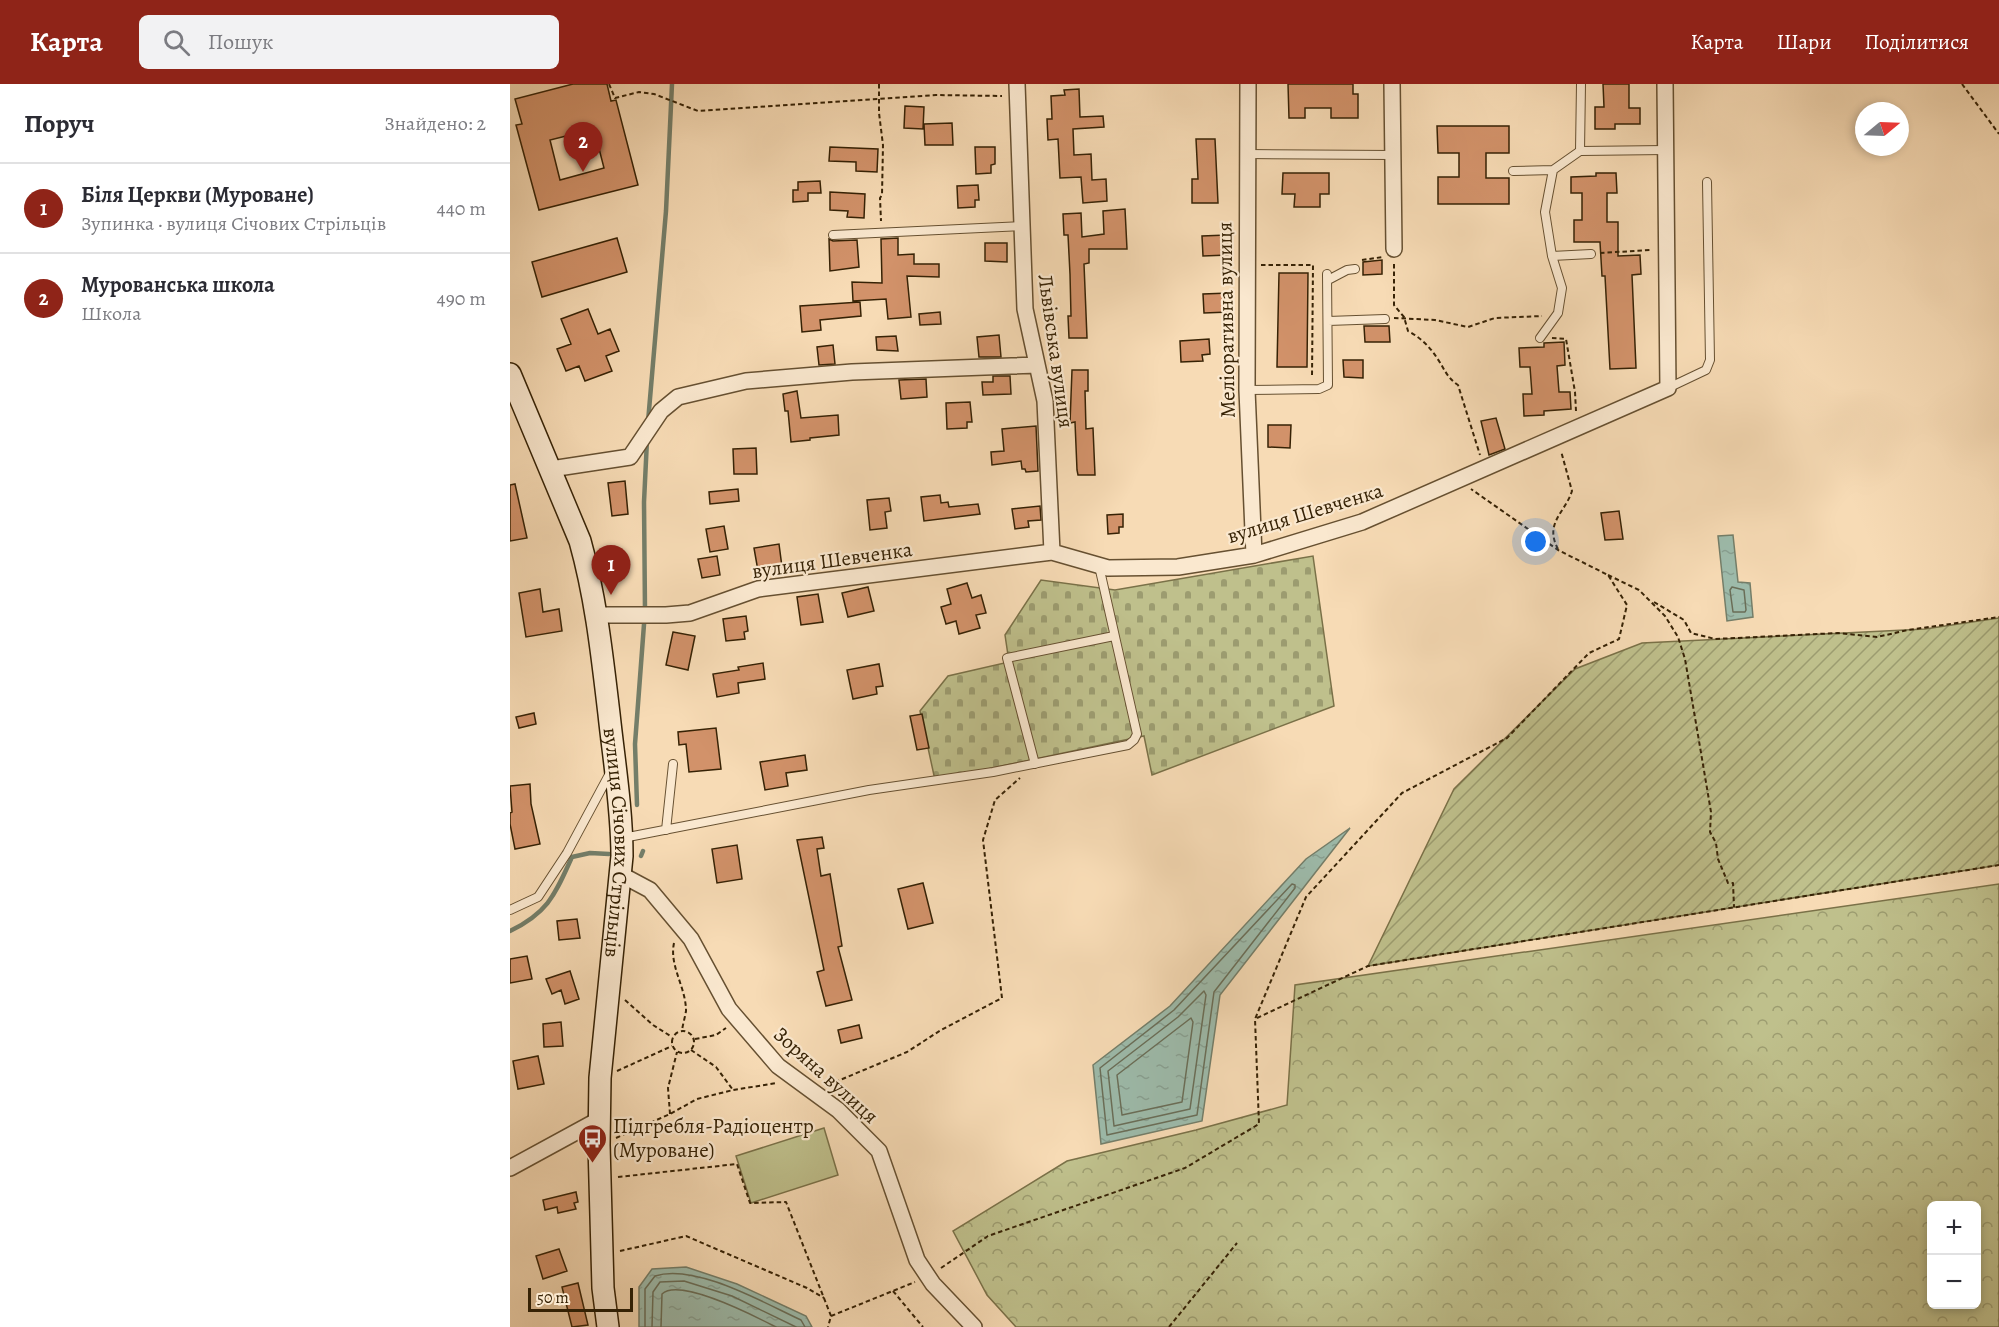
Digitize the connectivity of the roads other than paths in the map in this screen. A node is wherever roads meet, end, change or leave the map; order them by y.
1 (1248, 84) edge
2 (1392, 84) edge
3 (1581, 84) edge
4 (1665, 84) edge
5 (1017, 90) edge
6 (1666, 150) junction
7 (1580, 151) junction
8 (1246, 154) junction
9 (1392, 155) junction
10 (1553, 170) junction
11 (1513, 171) dead end
12 (1707, 182) dead end
13 (1022, 226) junction
14 (833, 235) dead end
15 (1394, 249) road end
16 (1592, 254) road end
17 (1552, 256) junction
18 (1351, 270) road end
19 (1385, 319) road end
20 (1328, 321) junction
21 (1540, 338) road end
22 (1037, 365) junction
23 (510, 374) edge
24 (1668, 388) junction
25 (1247, 390) junction
26 (551, 470) junction
27 (1052, 552) junction
28 (1254, 555) junction
29 (1099, 566) junction
30 (597, 615) junction
31 (1114, 636) junction
32 (615, 764) junction
33 (673, 764) dead end
34 (1035, 764) junction
35 (666, 830) junction
36 (622, 838) junction
37 (620, 874) junction
38 (510, 910) edge
39 (600, 1119) junction
40 (510, 1168) edge
41 (608, 1327) edge
42 (974, 1327) edge

1 - 8 street, Меліоративна вулиця
2 - 9 street
3 - 7 lane
4 - 6 street
5 - 13 street, Львівська вулиця
6 - 7 lane
6 - 24 street
7 - 10 lane
8 - 9 lane
8 - 25 street, Меліоративна вулиця
9 - 15 street
10 - 11 lane
10 - 17 lane
12 - 24 lane
13 - 14 lane
13 - 22 street, Львівська вулиця
16 - 17 lane
17 - 21 lane
18 - 20 lane
19 - 20 lane
20 - 25 lane
22 - 26 street
22 - 27 street, Львівська вулиця
23 - 26 street, вулиця Січових Стрільців
24 - 28 street, вулиця Шевченка
25 - 28 street, Меліоративна вулиця
26 - 30 street, вулиця Січових Стрільців
27 - 29 street, вулиця Шевченка
27 - 30 street, вулиця Шевченка
28 - 29 street, вулиця Шевченка
29 - 31 lane
30 - 32 street, вулиця Січових Стрільців
31 - 34 lane
31 - 34 lane
32 - 36 street, вулиця Січових Стрільців
32 - 38 lane
33 - 35 lane
34 - 35 lane
35 - 36 lane
36 - 37 street, вулиця Січових Стрільців
37 - 39 street, вулиця Січових Стрільців
37 - 42 street, Зоряна вулиця
39 - 40 street
39 - 41 street, вулиця Січових Стрільців

